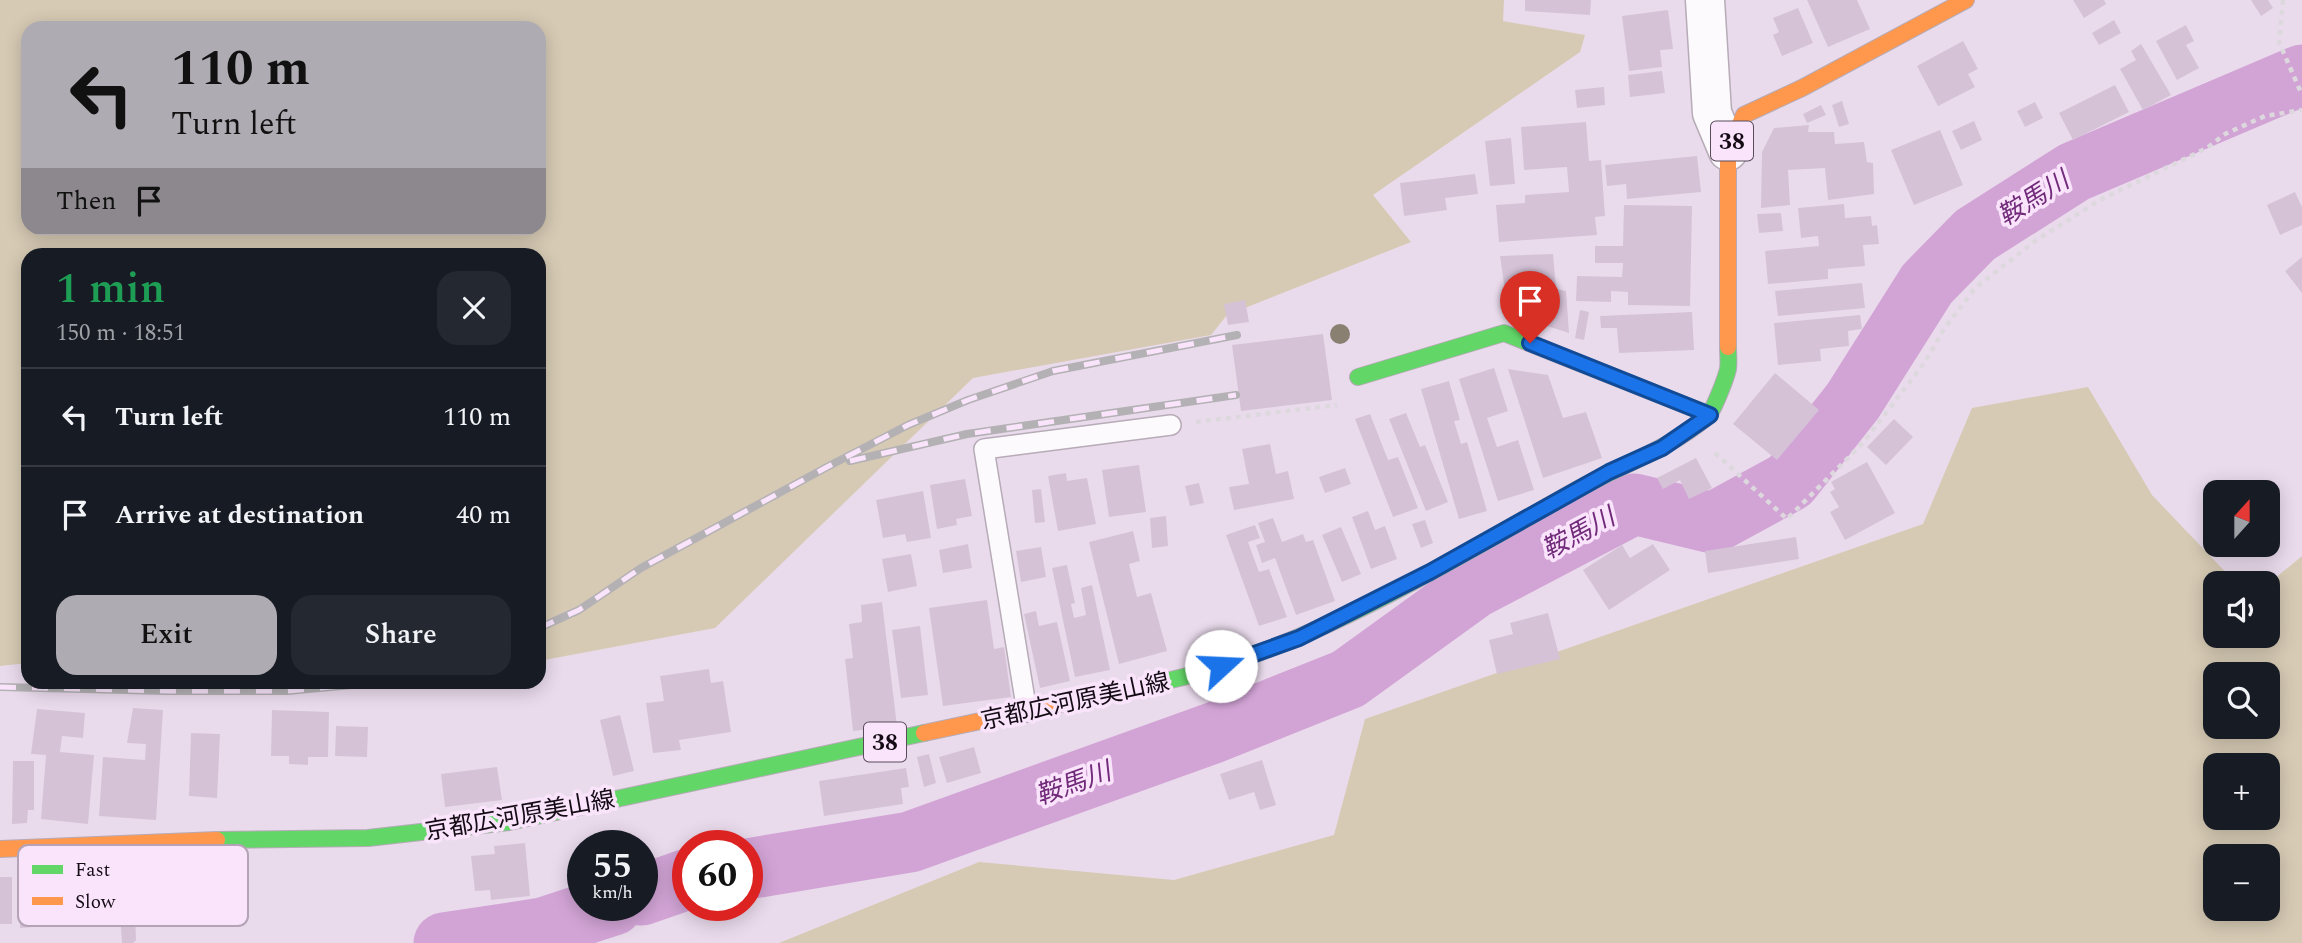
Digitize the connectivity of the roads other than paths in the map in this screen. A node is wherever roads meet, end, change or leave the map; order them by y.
1 (1705, 0) edge
2 (1966, 0) edge
3 (1728, 151) junction
4 (1358, 377) road end
5 (1710, 415) junction
6 (1171, 425) road end
7 (1215, 644) dead end
8 (1221, 666) junction
9 (1027, 712) junction
10 (77, 845) edge
11 (18, 848) edge
12 (0, 849) edge

1 - 3 street
2 - 3 main road, 38
3 - 5 main road, 38
4 - 5 main road
5 - 8 main road, 京都広河原美山線 / 38
6 - 9 lane
7 - 8 lane
8 - 9 main road, 京都広河原美山線 / 38
9 - 10 main road, 京都広河原美山線 / 38
11 - 12 main road, 京都広河原美山線 / 38

